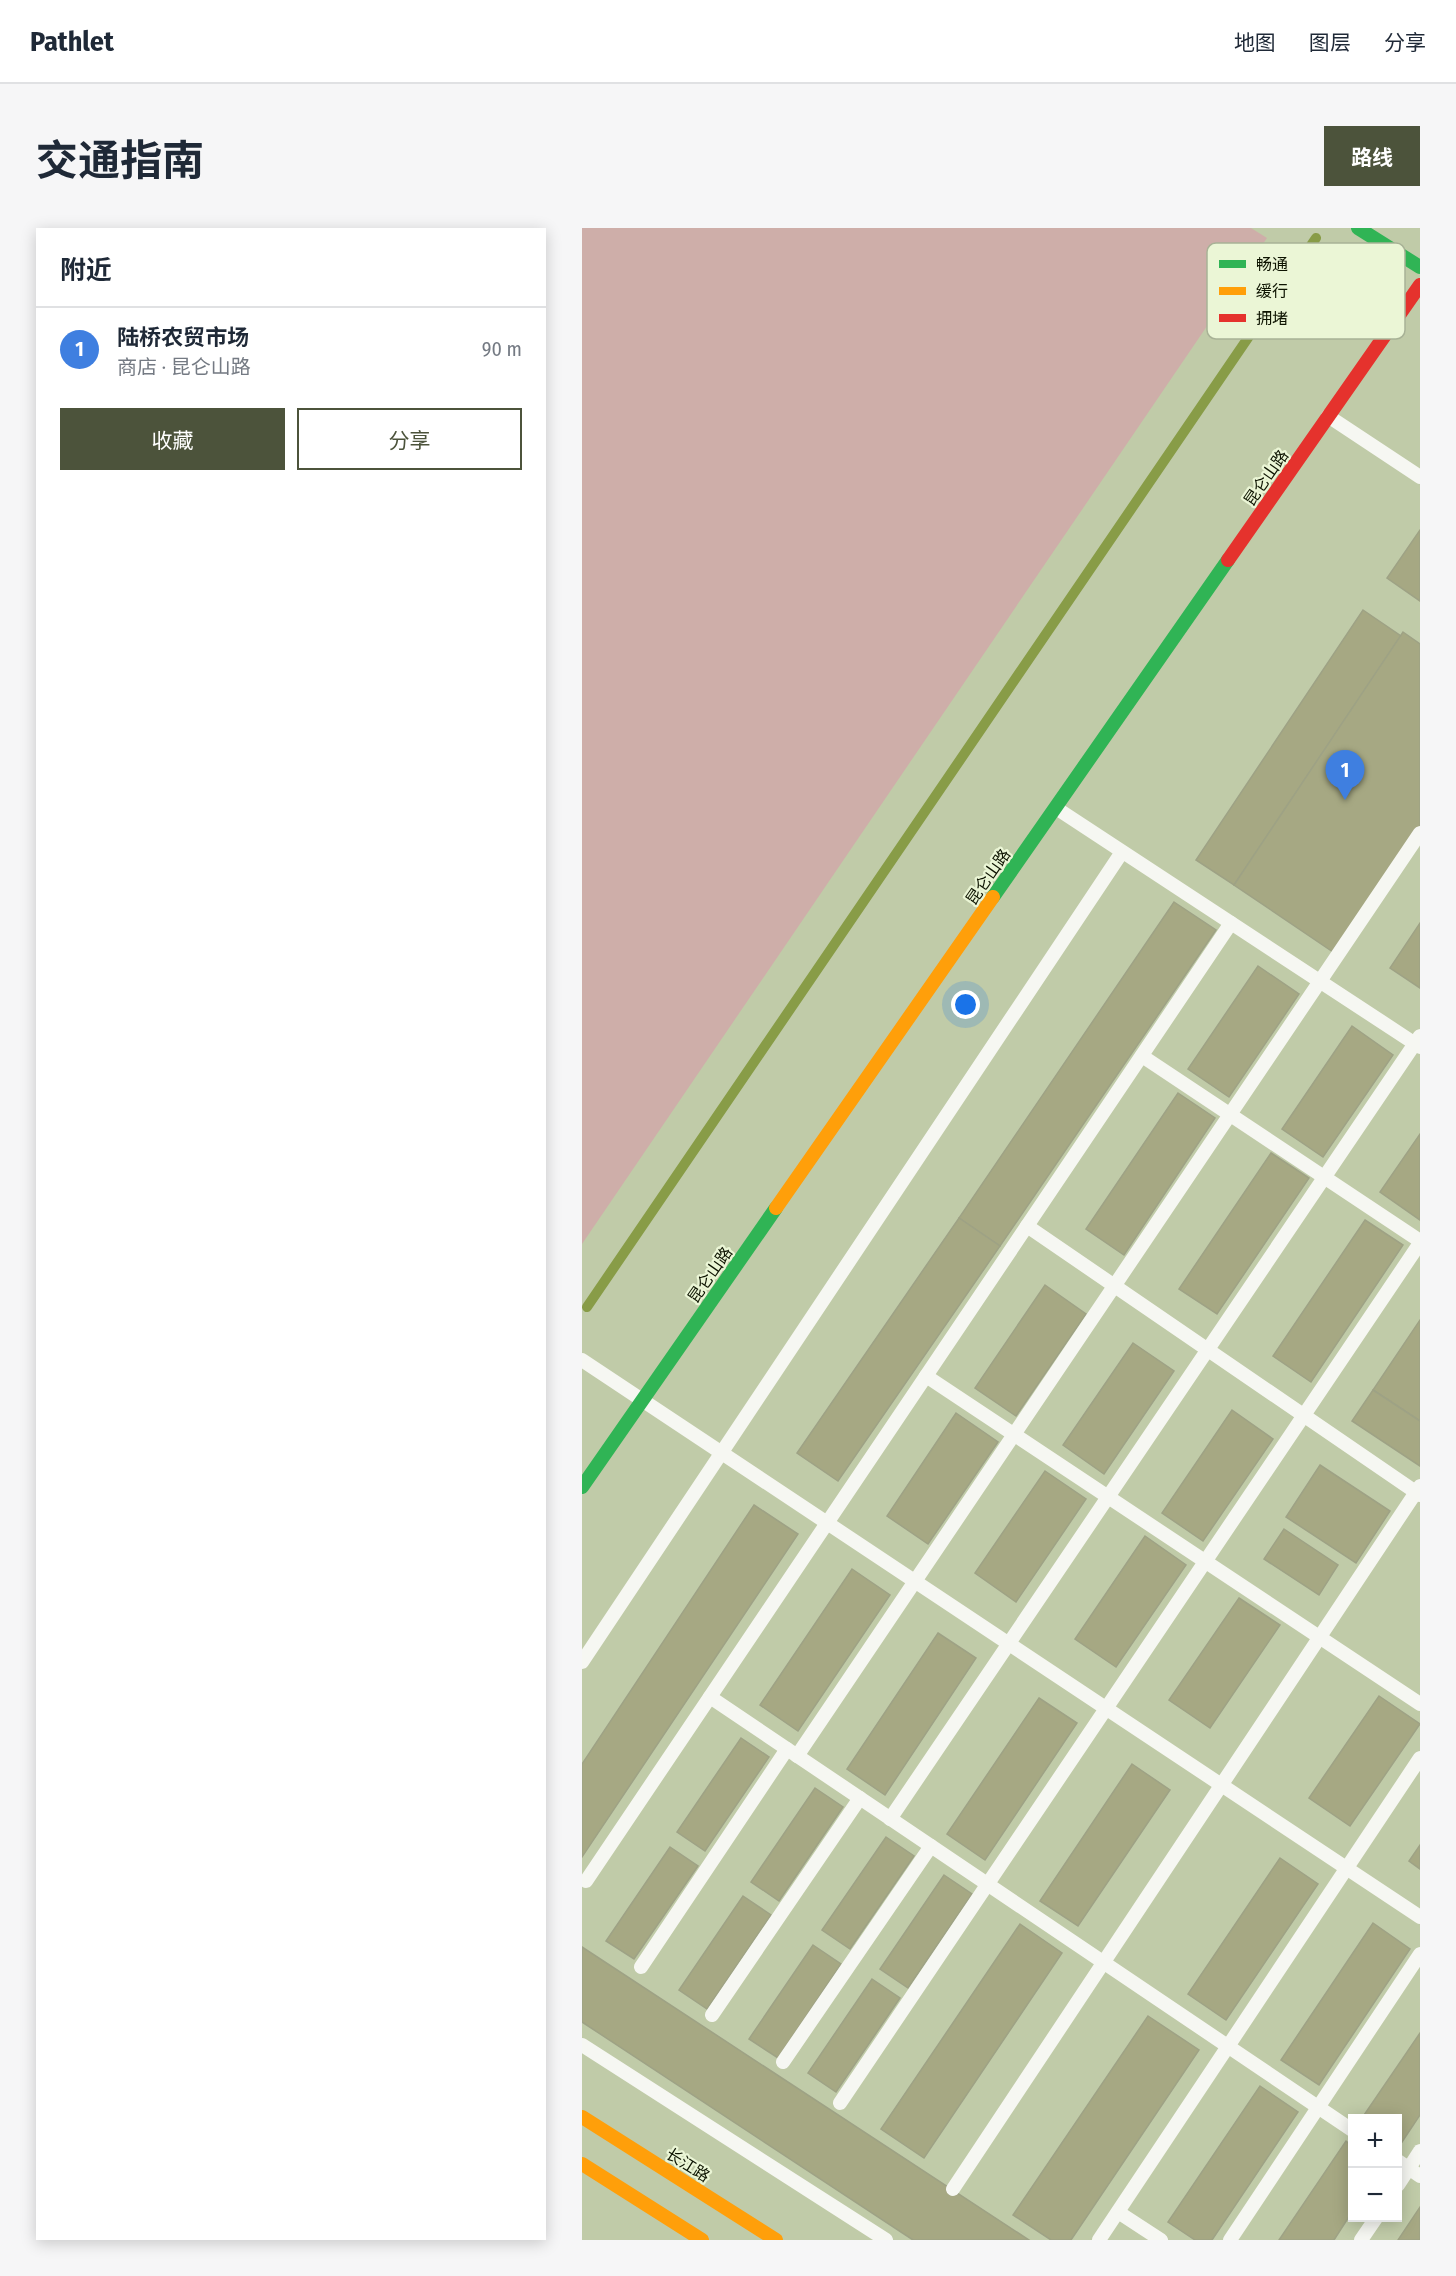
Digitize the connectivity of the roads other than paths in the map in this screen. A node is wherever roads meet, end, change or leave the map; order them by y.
1 (1358, 228) edge
2 (1382, 243) edge
3 (1405, 258) edge
4 (1420, 267) edge
5 (1420, 285) edge
6 (1405, 307) edge
7 (1382, 339) edge
8 (1329, 416) junction
9 (1420, 477) edge
10 (1056, 808) junction
11 (1420, 833) edge
12 (1122, 852) junction
13 (1231, 923) junction
14 (1320, 981) junction
15 (1418, 1042) edge
16 (1142, 1056) junction
17 (1230, 1114) junction
18 (1324, 1177) junction
19 (1027, 1226) junction
20 (1420, 1242) edge
21 (1115, 1286) junction
22 (1208, 1349) junction
23 (582, 1360) edge
24 (926, 1376) junction
25 (643, 1399) junction
26 (1304, 1415) junction
27 (1014, 1434) junction
28 (722, 1452) junction
29 (582, 1487) edge
30 (1419, 1491) edge
31 (1108, 1497) junction
32 (828, 1522) junction
33 (1206, 1562) junction
34 (915, 1581) junction
35 (1319, 1637) junction
36 (1009, 1644) junction
37 (582, 1662) edge
38 (710, 1697) junction
39 (1420, 1704) edge
40 (1106, 1709) junction
41 (792, 1752) junction
42 (1420, 1758) edge
43 (1221, 1785) junction
44 (860, 1798) junction
45 (890, 1819) junction
46 (931, 1846) junction
47 (1347, 1869) junction
48 (586, 1881) dead end
49 (988, 1884) junction
50 (1420, 1917) edge
51 (1420, 1954) edge
52 (1103, 1962) junction
53 (641, 1967) dead end
54 (712, 2015) dead end
55 (582, 2045) edge
56 (1228, 2046) junction
57 (783, 2062) dead end
58 (840, 2103) dead end
59 (1318, 2107) junction
60 (582, 2117) edge
61 (1348, 2127) edge
62 (1420, 2151) edge
63 (582, 2164) edge
64 (1409, 2168) edge
65 (953, 2189) dead end
66 (1118, 2211) junction
67 (1373, 2222) edge
68 (702, 2240) edge
69 (776, 2240) edge
70 (886, 2240) edge
71 (1099, 2240) edge
72 (1161, 2240) edge
73 (1230, 2240) edge
74 (1361, 2240) edge

1 - 2 street
3 - 4 street
5 - 6 street, 昆仑山路
7 - 8 street, 昆仑山路
8 - 9 lane
8 - 10 street, 昆仑山路
10 - 12 lane
10 - 25 street, 昆仑山路
11 - 14 lane
12 - 13 lane
12 - 28 lane
13 - 14 lane
13 - 16 lane
14 - 15 lane
14 - 17 lane
15 - 18 lane
16 - 17 lane
16 - 19 lane
17 - 18 lane
17 - 21 lane
18 - 20 lane
18 - 22 lane
19 - 21 lane
19 - 24 lane
20 - 26 lane
21 - 22 lane
21 - 27 lane
22 - 26 lane
22 - 31 lane
23 - 25 lane
24 - 27 lane
24 - 32 lane
25 - 28 lane
25 - 29 street, 昆仑山路
26 - 30 lane
26 - 33 lane
27 - 31 lane
27 - 34 lane
28 - 32 lane
28 - 37 lane
30 - 35 lane
31 - 33 lane
31 - 36 lane
32 - 34 lane
32 - 38 lane
33 - 35 lane
33 - 40 lane
34 - 36 lane
34 - 41 lane
35 - 39 lane
35 - 43 lane
36 - 40 lane
36 - 45 lane
38 - 41 lane
38 - 48 lane
40 - 43 lane
40 - 49 lane
41 - 44 lane
41 - 53 lane
42 - 47 lane
43 - 47 lane
43 - 52 lane
44 - 45 lane
44 - 54 lane
45 - 46 lane
46 - 49 lane
46 - 57 lane
47 - 50 lane
47 - 56 lane
49 - 52 lane
49 - 58 lane
51 - 59 lane
52 - 56 lane
52 - 65 lane
55 - 70 lane
56 - 59 lane
56 - 66 lane
59 - 61 lane
59 - 73 lane
60 - 69 street, 长江路
62 - 64 lane
63 - 68 street
66 - 71 lane
66 - 72 lane
67 - 74 lane

